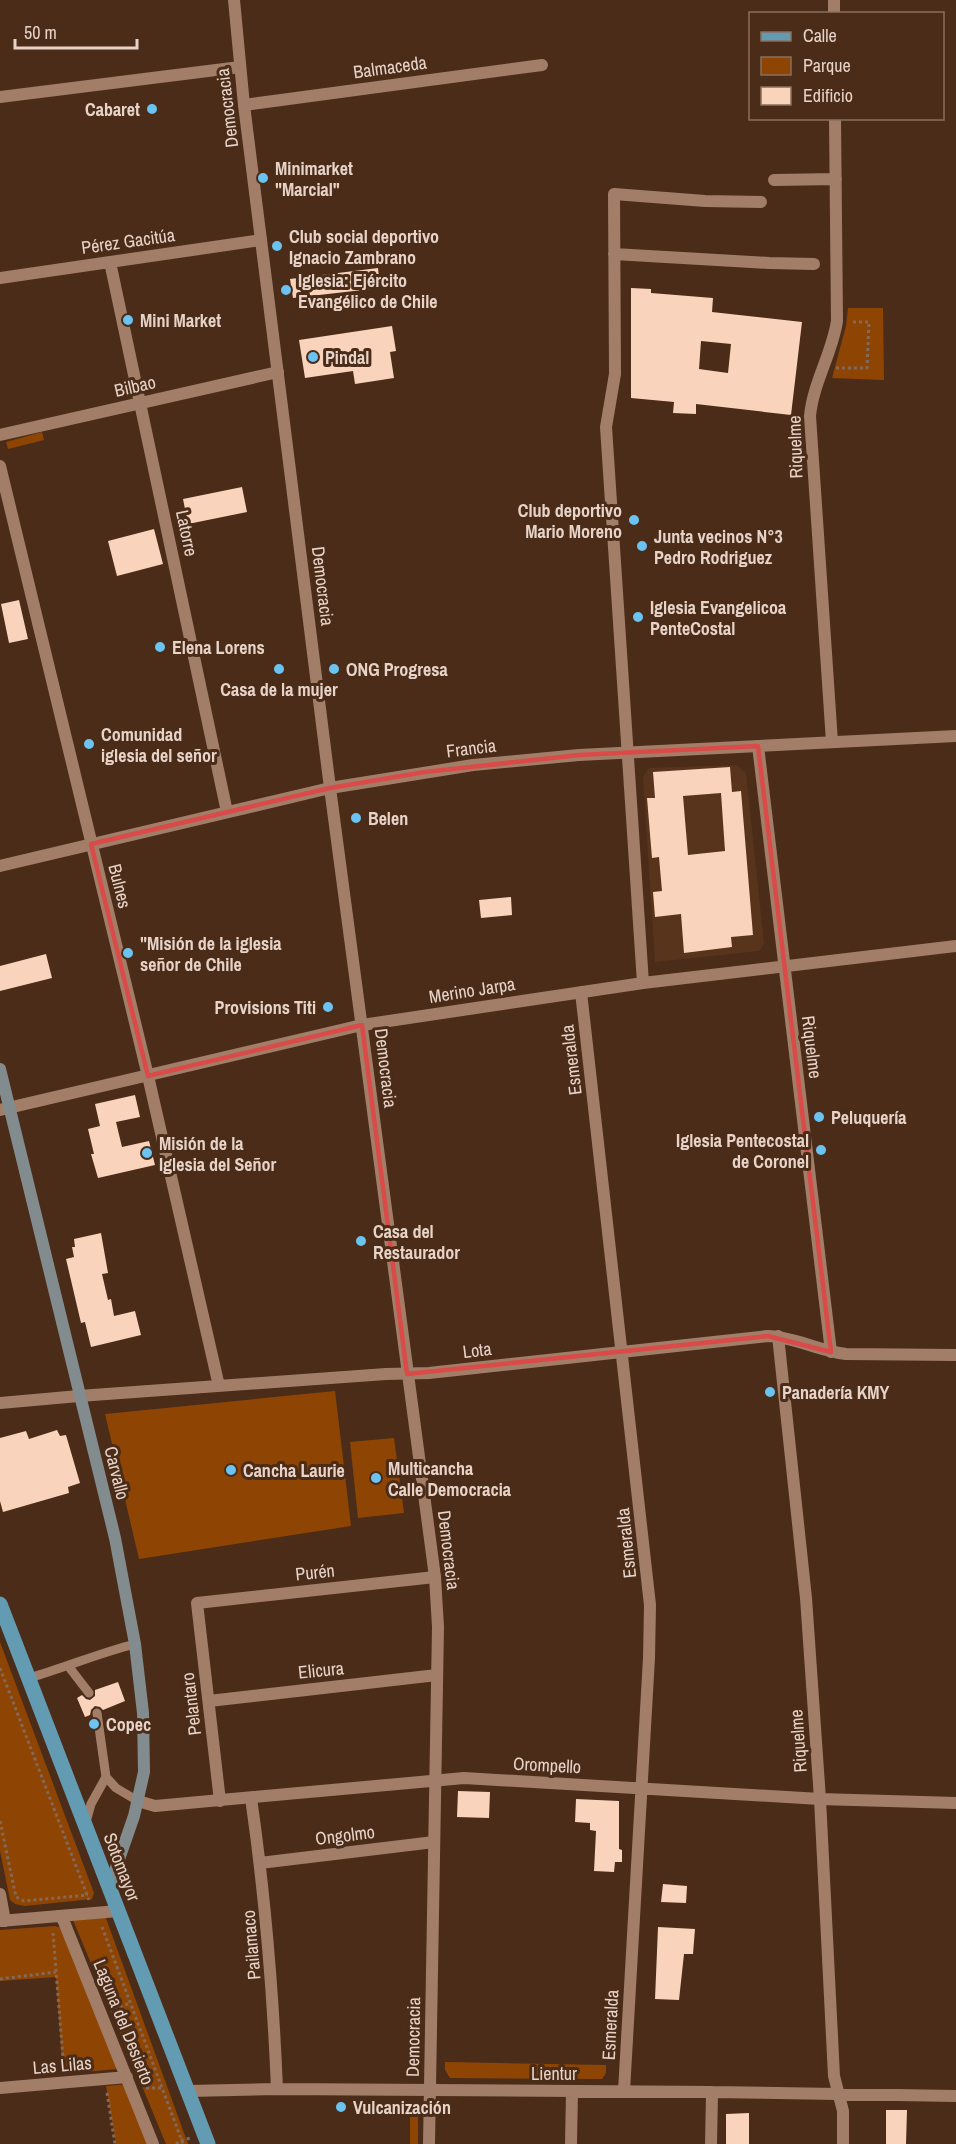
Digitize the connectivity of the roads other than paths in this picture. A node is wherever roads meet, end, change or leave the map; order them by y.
1 (234, 0) edge
2 (542, 64) dead end
3 (240, 67) junction
4 (0, 97) edge
5 (244, 105) junction
6 (836, 120) edge
7 (836, 179) junction
8 (774, 180) dead end
9 (761, 202) dead end
10 (261, 240) junction
11 (614, 254) junction
12 (111, 262) junction
13 (814, 264) dead end
14 (0, 278) edge
15 (278, 372) junction
16 (141, 403) junction
17 (0, 435) edge
18 (0, 466) edge
19 (956, 736) edge
20 (832, 742) junction
21 (758, 746) junction
22 (627, 753) junction
23 (330, 788) junction
24 (227, 812) junction
25 (91, 844) junction
26 (0, 866) edge
27 (956, 946) edge
28 (784, 966) junction
29 (643, 983) junction
30 (581, 992) junction
31 (362, 1025) junction
32 (0, 1069) edge
33 (148, 1076) junction
34 (5, 1109) edge
35 (778, 1336) junction
36 (622, 1351) junction
37 (831, 1352) junction
38 (956, 1355) edge
39 (407, 1374) junction
40 (219, 1386) junction
41 (80, 1396) junction
42 (0, 1403) edge
43 (435, 1577) junction
44 (197, 1603) joint
45 (0, 1604) edge
46 (135, 1644) junction
47 (69, 1667) junction
48 (437, 1675) junction
49 (28, 1678) junction
50 (89, 1693) dead end
51 (209, 1701) junction
52 (97, 1713) dead end
53 (106, 1777) junction
54 (435, 1779) junction
55 (641, 1788) junction
56 (251, 1798) junction
57 (820, 1799) junction
58 (138, 1801) junction
59 (220, 1801) junction
60 (956, 1803) edge
61 (85, 1824) junction
62 (434, 1842) junction
63 (260, 1863) junction
64 (110, 1888) junction
65 (0, 1894) edge
66 (118, 1911) junction
67 (55, 1916) junction
68 (3, 1921) edge
69 (127, 2077) junction
70 (0, 2088) edge
71 (277, 2089) junction
72 (188, 2091) junction
73 (430, 2091) junction
74 (572, 2091) junction
75 (624, 2091) junction
76 (712, 2092) junction
77 (838, 2094) junction
78 (956, 2096) edge
79 (153, 2144) edge
80 (208, 2144) edge
81 (429, 2144) edge
82 (571, 2144) edge
83 (711, 2144) edge
84 (843, 2144) edge

1 - 3 street, Democracia
2 - 5 street, Balmaceda
3 - 4 street
3 - 5 street, Democracia
5 - 10 street, Democracia
6 - 7 street, Riquelme
7 - 8 street
7 - 20 street, Riquelme
9 - 11 street
10 - 12 street, Pérez Gacitúa
10 - 15 street, Democracia
11 - 13 street
11 - 22 street
12 - 14 street, Pérez Gacitúa
12 - 16 street, Latorre
15 - 16 street, Bilbao
15 - 23 street, Democracia
16 - 17 street, Bilbao
16 - 24 street, Latorre
18 - 25 street, Bulnes
19 - 20 street, Francia
20 - 21 street, Francia
21 - 22 street, Francia
21 - 28 street, Riquelme
22 - 23 street, Francia
22 - 29 street
23 - 24 street, Francia
23 - 31 street, Democracia
24 - 25 street, Francia
25 - 26 street, Francia
25 - 33 street, Bulnes
27 - 28 street, Merino Jarpa
28 - 29 street, Merino Jarpa
28 - 37 street, Riquelme
29 - 30 street, Merino Jarpa
30 - 31 street, Merino Jarpa
30 - 36 street, Esmeralda
31 - 33 street, Merino Jarpa
31 - 39 street, Democracia
32 - 34 main road, Carvallo
33 - 34 street, Merino Jarpa
33 - 40 street, Bulnes
34 - 41 main road, Carvallo
35 - 36 street, Lota
35 - 37 street, Lota
35 - 57 street, Riquelme
36 - 39 street, Lota
36 - 55 street, Esmeralda
37 - 38 street, Lota
39 - 40 street, Lota
39 - 43 street, Democracia
40 - 41 street, Lota
41 - 42 street, Lota
41 - 46 main road, Carvallo
43 - 44 street, Purén
43 - 48 street, Democracia
44 - 51 street, Pelantaro
45 - 49 main road, Sotomayor
46 - 47 lane
46 - 58 main road, Carvallo
47 - 49 lane
47 - 50 lane
48 - 51 street, Elicura
48 - 54 street, Democracia
49 - 61 main road, Sotomayor
51 - 59 street, Pelantaro
52 - 53 lane
53 - 58 lane
53 - 61 lane
54 - 55 street, Orompello
54 - 56 street, Orompello
54 - 62 street, Democracia
55 - 57 street, Orompello
55 - 75 street, Esmeralda
56 - 59 street, Orompello
56 - 63 street, Pailamaco
57 - 60 street, Orompello
57 - 77 street, Riquelme
58 - 59 street, Orompello
58 - 64 main road, Carvallo
61 - 64 main road, Sotomayor
62 - 63 street, Ongolmo
62 - 73 street, Democracia
63 - 71 street, Pailamaco
64 - 66 main road, Sotomayor
65 - 68 street
66 - 67 street
66 - 72 main road, Sotomayor
67 - 68 street
67 - 69 street, Laguna del Desierto
69 - 70 street, Las Lilas
69 - 79 street, Laguna del Desierto
71 - 72 street, Lientur
71 - 73 street, Lientur
72 - 80 main road, Sotomayor
73 - 74 street, Lientur
73 - 81 street, Democracia
74 - 75 street, Lientur
74 - 82 street
75 - 76 street, Lientur
76 - 77 street, Lientur
76 - 83 street
77 - 78 street, Lientur
77 - 84 street, Riquelme

